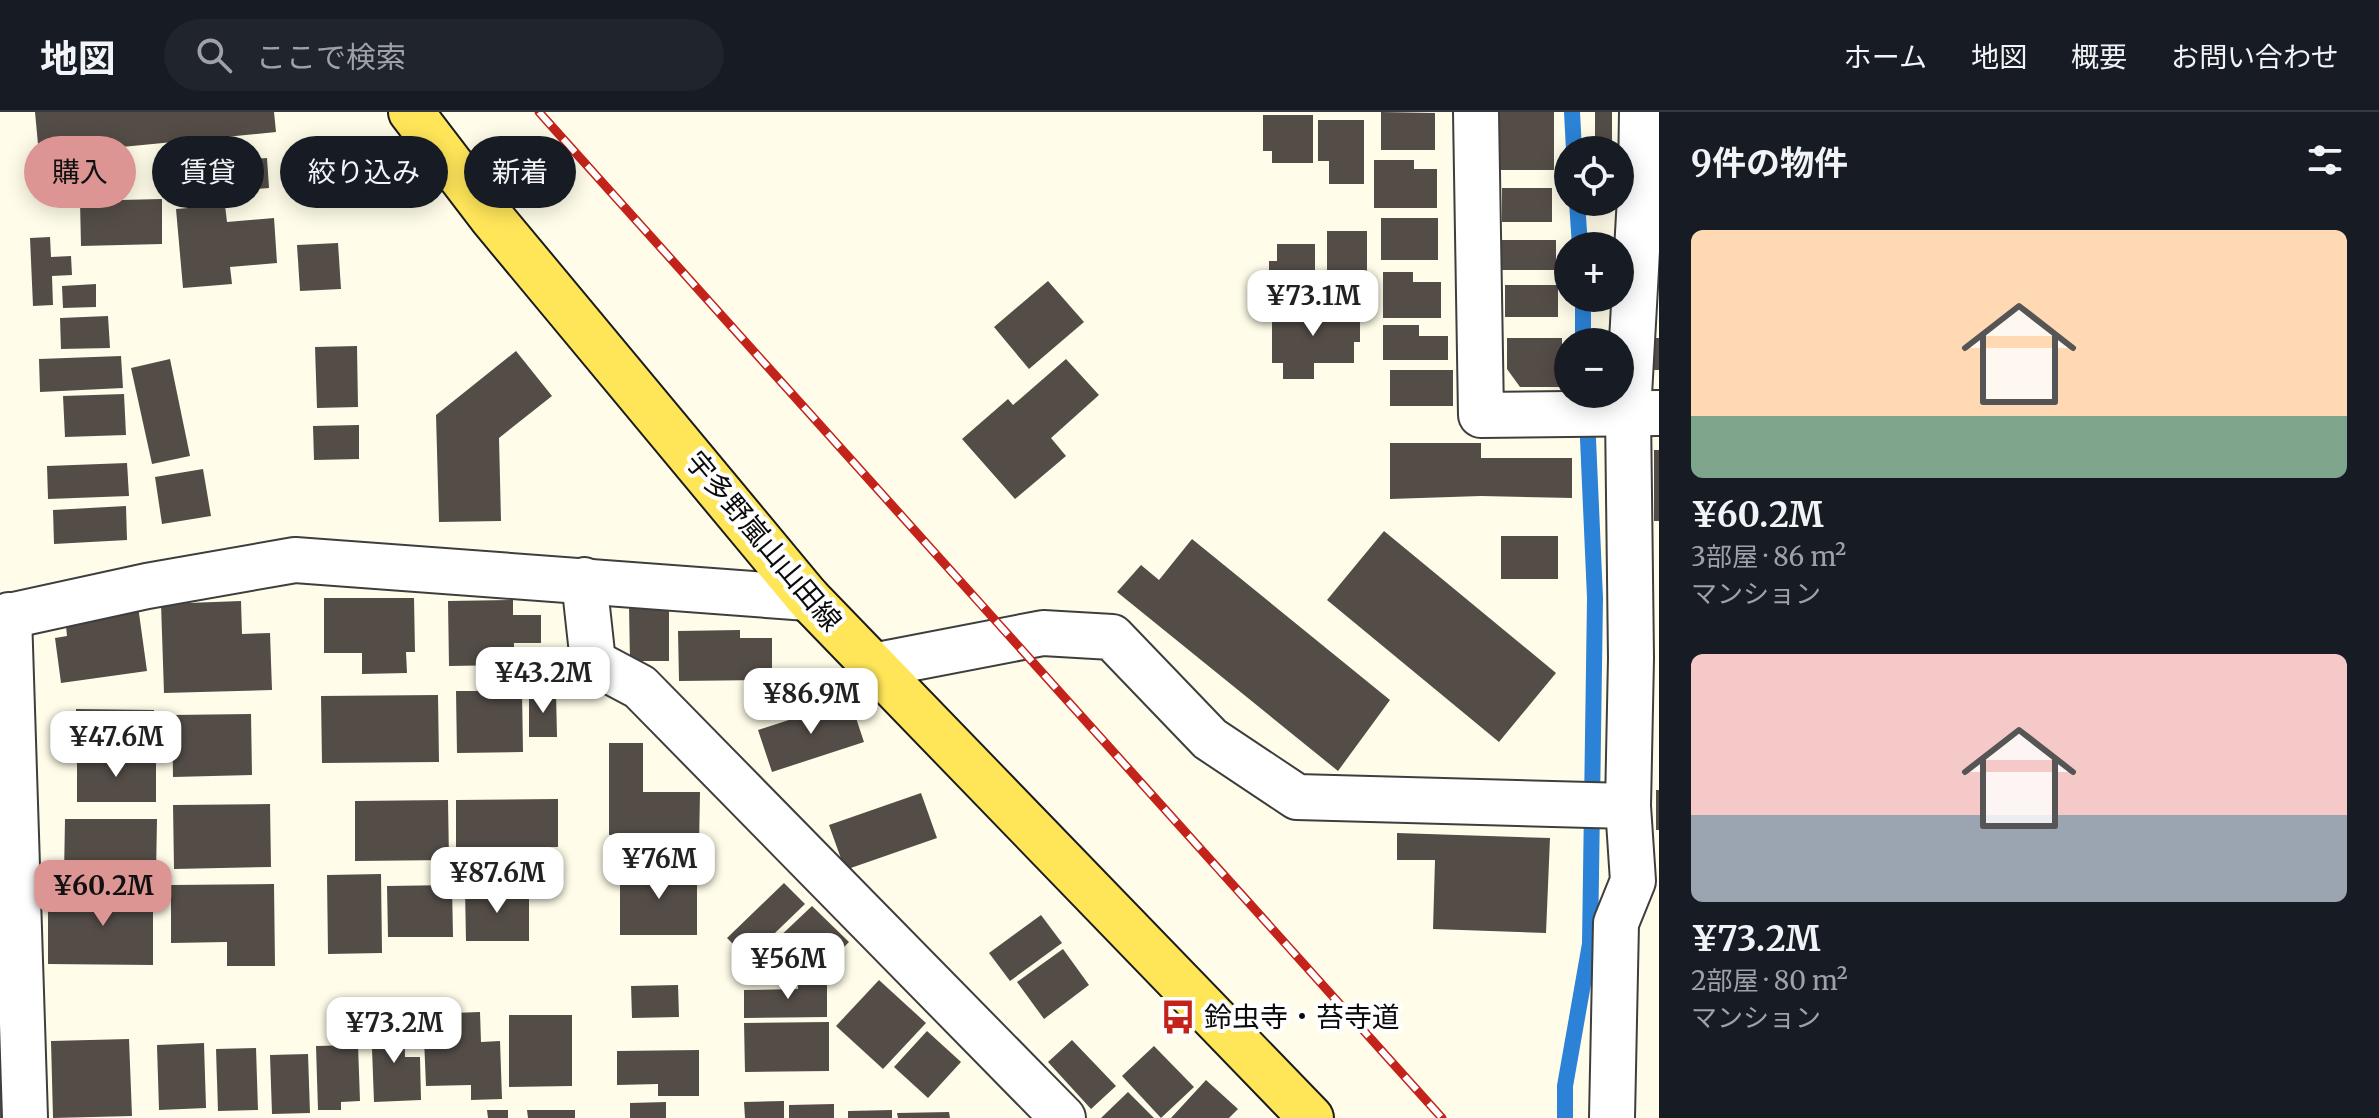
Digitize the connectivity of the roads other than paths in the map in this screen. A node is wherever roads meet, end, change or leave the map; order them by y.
1 (411, 112) edge
2 (1476, 112) edge
3 (1642, 112) edge
4 (1650, 179) edge
5 (1643, 413) edge
6 (584, 580) junction
7 (808, 598) junction
8 (5, 617) edge
9 (1645, 658) edge
10 (872, 666) junction
11 (1628, 806) junction
12 (1646, 882) edge
13 (25, 1118) edge
14 (1063, 1118) edge
15 (1311, 1118) edge
16 (1612, 1118) edge

1 - 7 main road, 宇多野嵐山山田線
2 - 5 street
3 - 4 street
4 - 5 street
5 - 9 street
6 - 7 street
6 - 8 street
6 - 14 street
7 - 10 main road, 宇多野嵐山山田線
8 - 13 street
9 - 11 street
10 - 11 street
10 - 15 main road, 宇多野嵐山山田線
11 - 12 street
12 - 16 street

